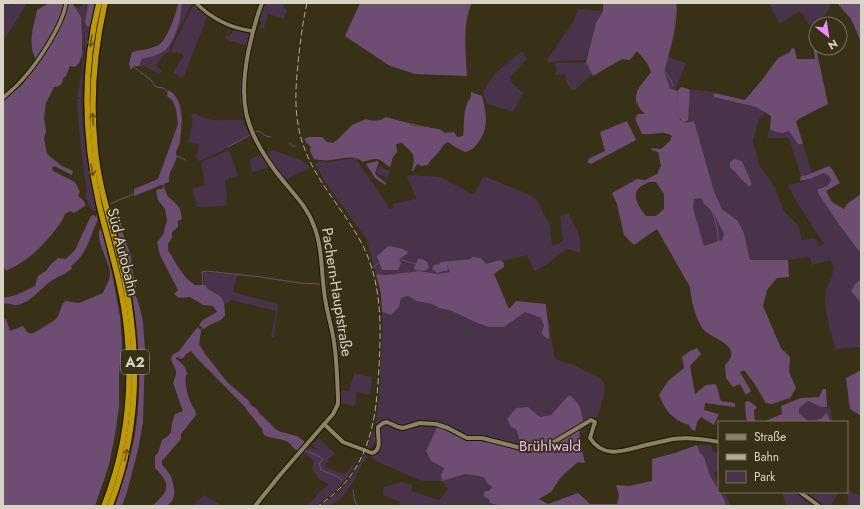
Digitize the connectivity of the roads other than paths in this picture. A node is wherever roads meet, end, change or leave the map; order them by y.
1 (66, 3) edge
2 (99, 3) edge
3 (105, 3) edge
4 (196, 3) edge
5 (262, 3) edge
6 (252, 31) junction
7 (3, 98) edge
8 (324, 424) junction
9 (718, 442) edge
10 (801, 493) edge
11 (104, 506) edge
12 (110, 506) edge
13 (255, 506) edge
14 (819, 506) edge

1 - 7 street
2 -> 11 highway, Süd Autobahn / A2
12 -> 3 highway, Süd Autobahn / A2
4 - 6 street
5 - 6 main road, Pachern-Hauptstraße
6 - 8 main road, Pachern-Hauptstraße
8 - 9 main road
8 - 13 main road, Pachern-Hauptstraße
10 - 14 main road

